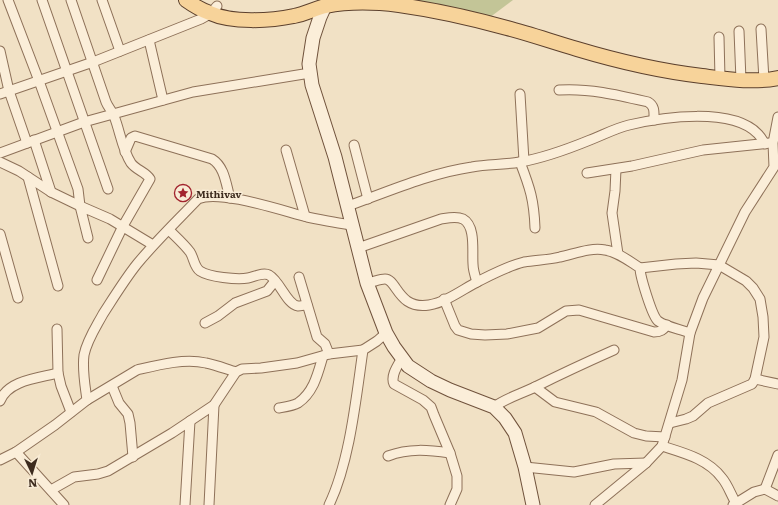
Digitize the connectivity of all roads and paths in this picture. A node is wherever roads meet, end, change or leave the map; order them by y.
1 (8, 0) edge
2 (42, 0) edge
3 (71, 0) edge
4 (102, 0) edge
5 (186, 0) edge
6 (204, 0) edge
7 (327, 3) edge
8 (214, 10) junction
9 (761, 29) dead end
10 (739, 31) dead end
11 (719, 37) dead end
12 (149, 40) junction
13 (0, 51) edge
14 (120, 51) junction
15 (93, 62) junction
16 (66, 71) junction
17 (310, 73) junction
18 (720, 78) junction
19 (778, 78) edge
20 (741, 80) junction
21 (764, 80) junction
22 (39, 81) junction
23 (559, 90) dead end
24 (4, 92) edge
25 (520, 94) dead end
26 (163, 100) junction
27 (113, 113) junction
28 (778, 117) edge
29 (654, 120) junction
30 (84, 122) junction
31 (57, 132) junction
32 (30, 142) junction
33 (769, 144) junction
34 (354, 145) dead end
35 (286, 150) dead end
36 (125, 152) junction
37 (0, 153) edge
38 (0, 162) edge
39 (522, 162) junction
40 (776, 168) edge
41 (616, 169) junction
42 (587, 173) dead end
43 (28, 177) junction
44 (108, 189) dead end
45 (51, 192) junction
46 (230, 198) junction
47 (368, 199) junction
48 (80, 206) junction
49 (348, 206) junction
50 (306, 216) junction
51 (352, 225) junction
52 (123, 226) junction
53 (535, 228) dead end
54 (168, 230) junction
55 (0, 234) edge
56 (88, 238) dead end
57 (153, 245) junction
58 (358, 248) junction
59 (618, 254) junction
60 (719, 266) junction
61 (640, 268) junction
62 (299, 277) dead end
63 (97, 280) dead end
64 (275, 281) junction
65 (477, 282) junction
66 (367, 283) junction
67 (58, 286) dead end
68 (18, 298) dead end
69 (444, 300) junction
70 (308, 305) junction
71 (205, 324) dead end
72 (667, 325) junction
73 (57, 329) dead end
74 (386, 333) junction
75 (690, 333) junction
76 (363, 350) junction
77 (614, 350) dead end
78 (326, 355) junction
79 (402, 358) junction
80 (236, 372) junction
81 (58, 373) junction
82 (754, 379) junction
83 (778, 384) edge
84 (112, 386) junction
85 (535, 387) junction
86 (87, 400) junction
87 (0, 401) edge
88 (214, 405) junction
89 (494, 407) junction
90 (279, 408) dead end
91 (71, 412) junction
92 (190, 421) junction
93 (670, 422) junction
94 (664, 441) junction
95 (16, 452) junction
96 (450, 452) junction
97 (778, 455) edge
98 (388, 456) dead end
99 (134, 457) junction
100 (0, 460) edge
101 (646, 464) junction
102 (525, 467) junction
103 (765, 489) junction
104 (51, 490) junction
105 (778, 496) edge
106 (734, 504) edge
107 (64, 505) edge
108 (185, 505) edge
109 (209, 505) edge
110 (329, 505) edge
111 (450, 505) edge
112 (533, 505) edge
113 (595, 505) edge

1 - 22 street
2 - 16 street
3 - 15 street
4 - 14 street
5 - 8 main road
6 - 8 main road
7 - 8 main road
7 - 17 street
7 - 18 main road
8 - 12 street
9 - 21 street
10 - 20 street
11 - 18 street
12 - 14 street
12 - 26 street
13 - 24 street
14 - 15 street
15 - 16 street
15 - 27 street
16 - 22 street
16 - 30 street
17 - 26 street
17 - 49 street
18 - 20 main road
19 - 21 main road
20 - 21 main road
22 - 24 street
22 - 31 street
23 - 29 street
24 - 32 street
25 - 39 street
26 - 27 street
27 - 30 street
27 - 36 street
28 - 33 street
29 - 33 street
29 - 39 street
30 - 31 street
30 - 44 street
31 - 32 street
31 - 48 street
32 - 37 street
32 - 45 street
33 - 40 street
33 - 41 street
34 - 47 street
35 - 50 street
36 - 46 street
36 - 52 street
38 - 43 street
39 - 47 street
39 - 53 street
40 - 60 street
41 - 42 street
41 - 59 street
43 - 45 street
43 - 67 street
45 - 48 street
46 - 50 street
46 - 54 street
47 - 49 street
48 - 52 street
48 - 56 street
49 - 51 street
50 - 51 street
51 - 58 street
52 - 57 street
52 - 63 street
54 - 57 street
54 - 64 street
55 - 68 street
57 - 86 street
58 - 65 street
58 - 66 street
59 - 61 street
59 - 65 street
60 - 61 street
60 - 75 street
60 - 82 street
61 - 72 street
62 - 70 street
64 - 70 street
64 - 71 street
65 - 69 street
66 - 69 street
66 - 74 street
69 - 72 street
70 - 78 street
72 - 75 street
73 - 81 street
74 - 76 street
74 - 79 street
75 - 93 street
76 - 78 street
76 - 110 street
77 - 85 street
78 - 80 street
78 - 90 street
79 - 89 street
79 - 96 street
80 - 84 street
80 - 88 street
81 - 87 street
81 - 91 street
82 - 83 street
82 - 93 street
84 - 86 street
84 - 99 street
85 - 89 street
85 - 94 street
86 - 91 street
88 - 92 street
88 - 109 street
89 - 102 street
91 - 95 street
92 - 99 street
92 - 108 street
93 - 94 street
94 - 101 street
94 - 106 street
95 - 100 street
95 - 104 street
96 - 98 street
96 - 111 street
97 - 103 street
99 - 104 street
101 - 102 street
101 - 113 street
102 - 112 street
103 - 105 street
103 - 106 street
104 - 107 street

